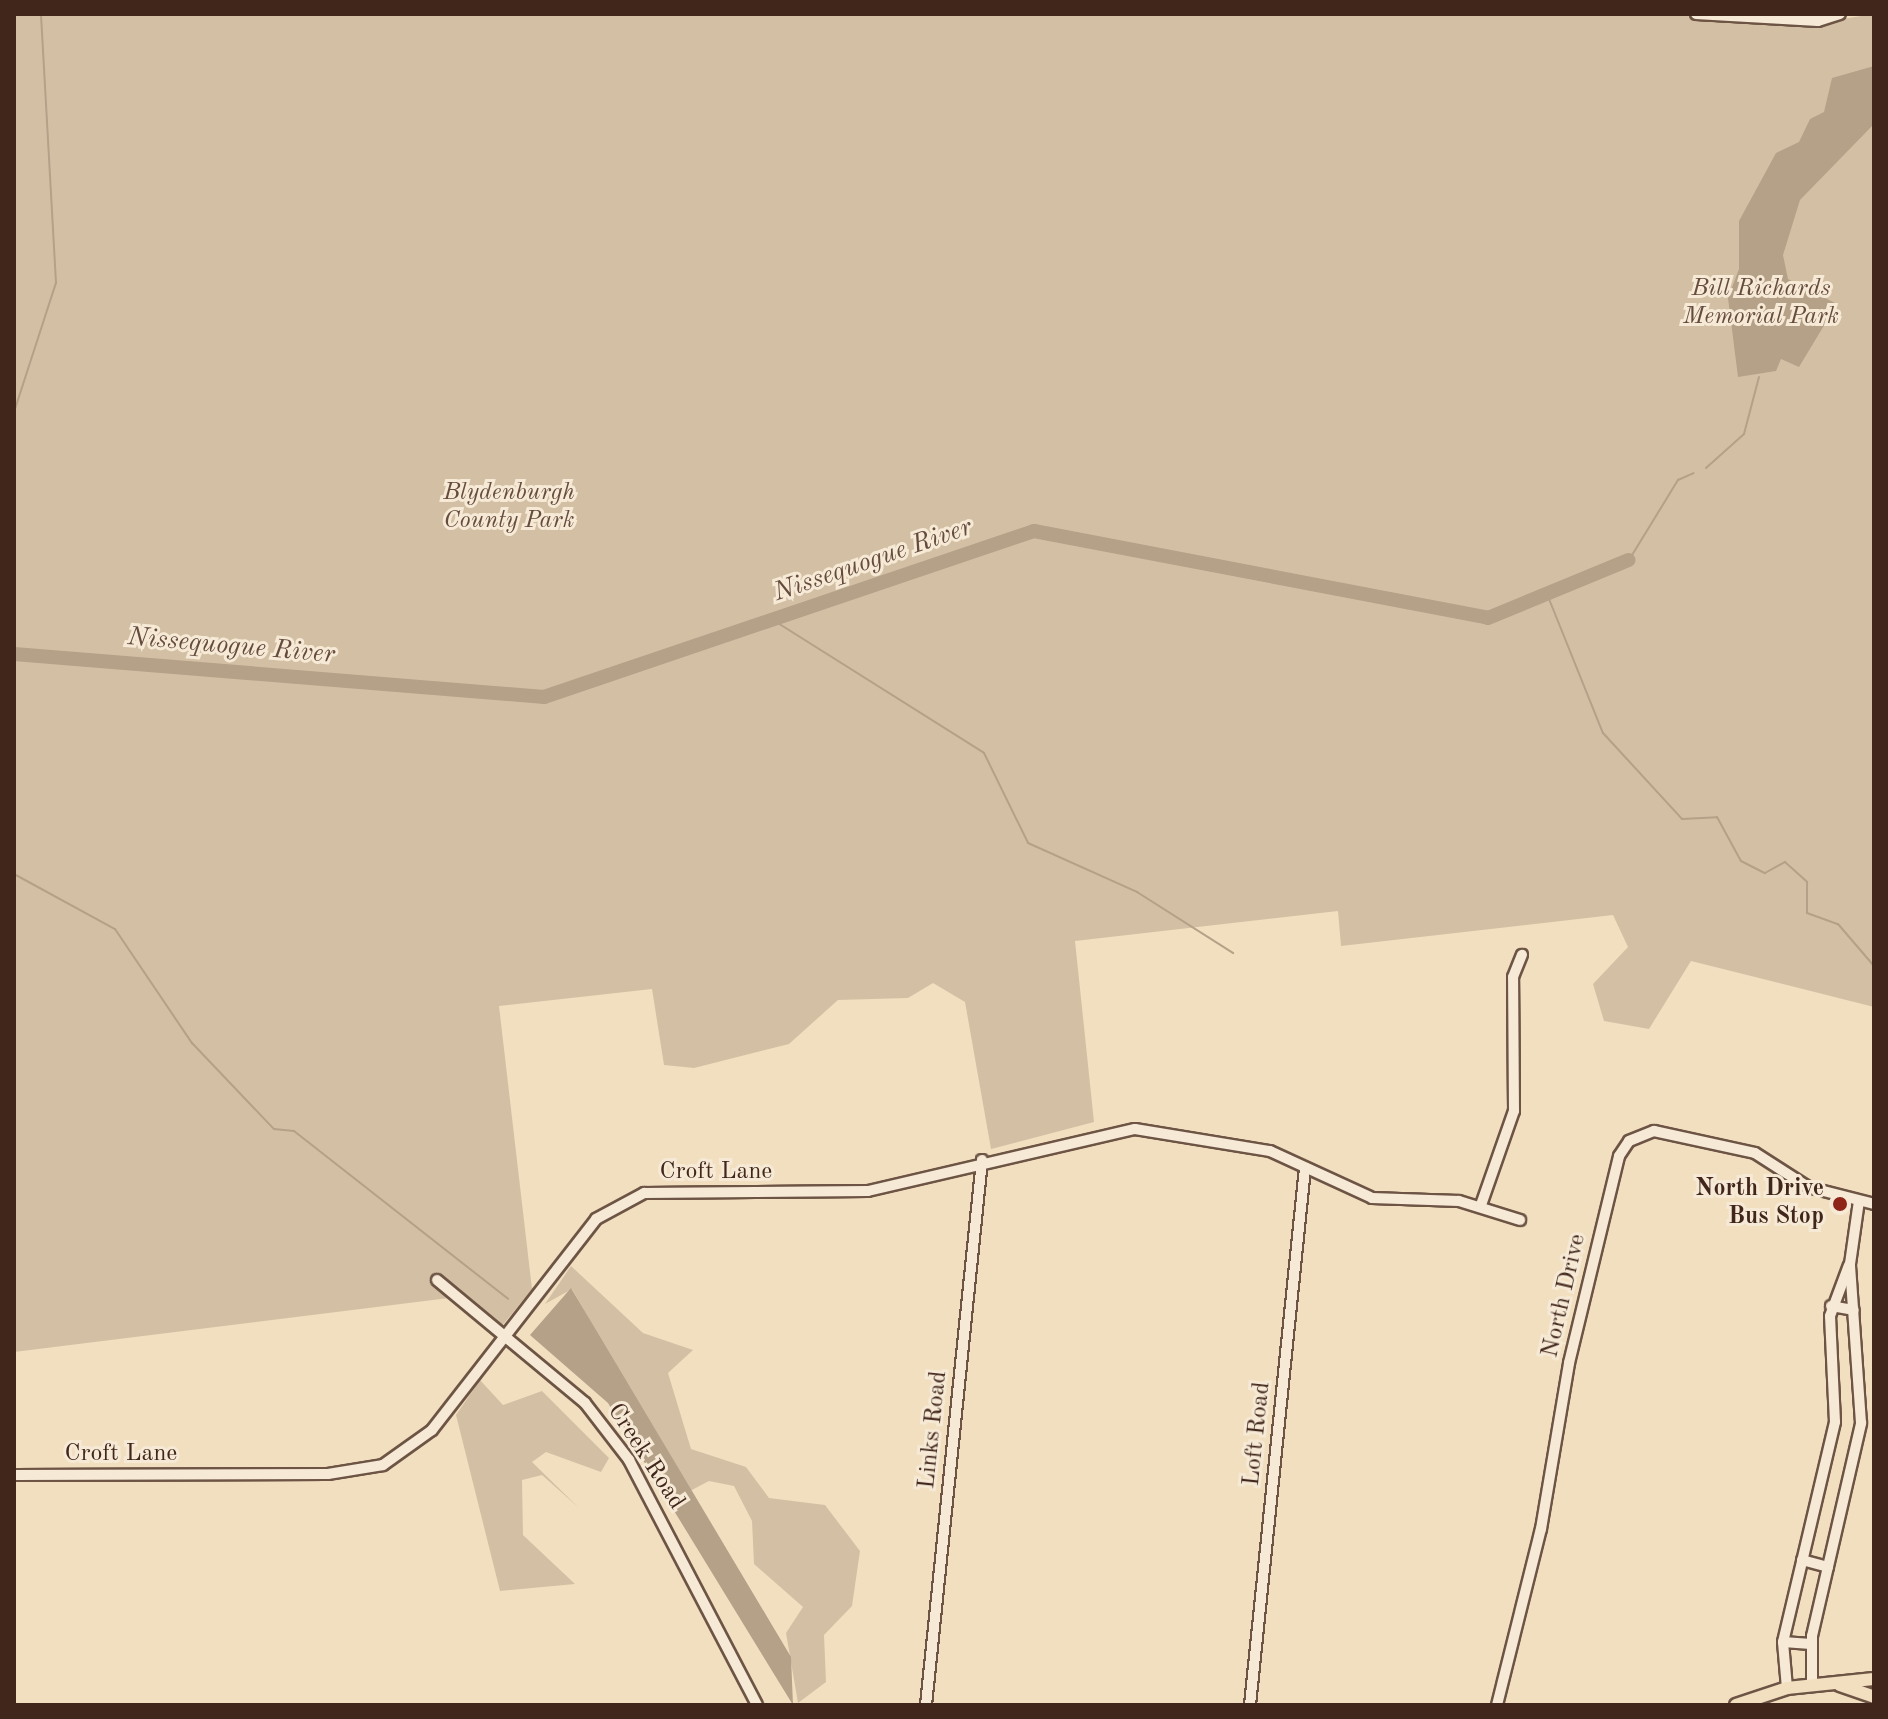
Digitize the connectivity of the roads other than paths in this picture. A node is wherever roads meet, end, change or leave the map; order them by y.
1 (1696, 14) edge
2 (1840, 14) edge
3 (1522, 955) dead end
4 (982, 1160) junction
5 (1305, 1168) junction
6 (1859, 1201) junction
7 (1874, 1204) edge
8 (1481, 1205) junction
9 (1520, 1220) dead end
10 (1850, 1264) junction
11 (437, 1280) dead end
12 (1831, 1306) junction
13 (1854, 1310) junction
14 (501, 1338) junction
15 (14, 1475) edge
16 (1802, 1560) junction
17 (1828, 1567) junction
18 (1783, 1642) junction
19 (1811, 1644) junction
20 (1874, 1679) edge
21 (1833, 1683) junction
22 (1812, 1685) junction
23 (1787, 1688) junction
24 (1874, 1697) edge
25 (757, 1705) edge
26 (926, 1705) edge
27 (1250, 1705) edge
28 (1497, 1705) edge
29 (1736, 1705) edge

1 - 2 street
3 - 8 street
4 - 5 street, Croft Lane
4 - 14 street, Croft Lane
4 - 26 street, Links Road
5 - 8 street, Croft Lane
5 - 27 street, Loft Road
6 - 7 street
6 - 10 street
6 - 28 street, North Drive
8 - 9 street, Croft Lane
10 - 12 street
10 - 13 street
11 - 14 street, Creek Road
12 - 13 street
12 - 16 street
13 - 17 street
14 - 15 street, Croft Lane
14 - 25 street, Creek Road
16 - 17 street
16 - 18 street
17 - 19 street
18 - 19 street
18 - 23 street
19 - 22 street
20 - 21 main road
21 - 22 main road
21 - 24 main road
22 - 23 main road
23 - 29 main road

